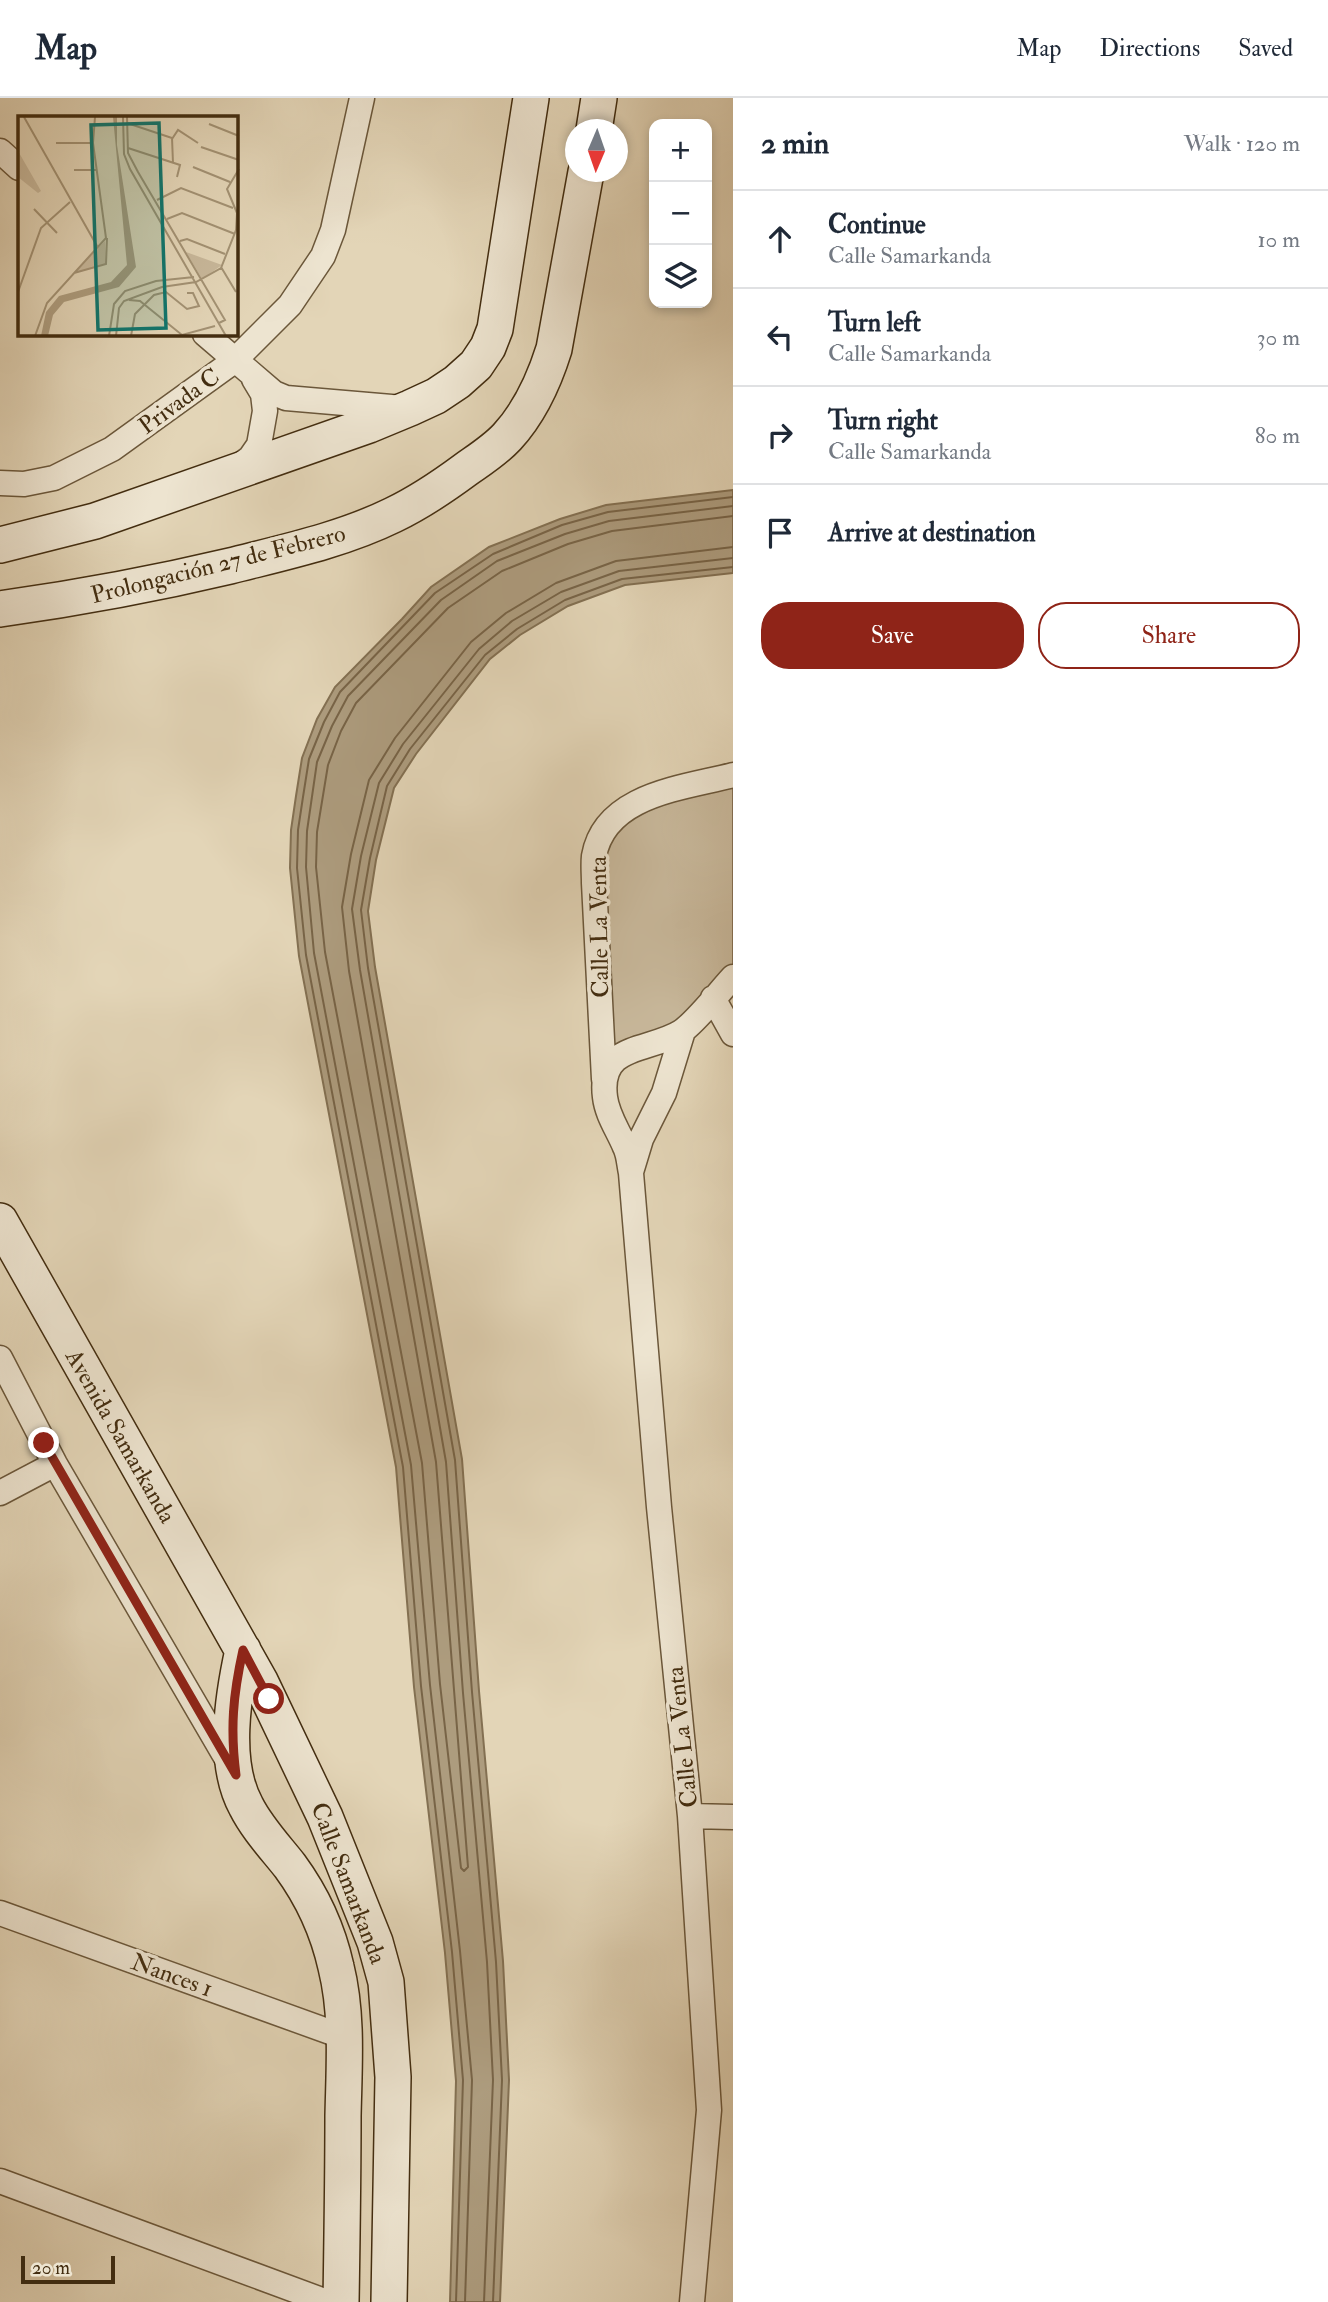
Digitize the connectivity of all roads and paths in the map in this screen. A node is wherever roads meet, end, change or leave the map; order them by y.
1 (362, 98) edge
2 (531, 98) edge
3 (599, 98) edge
4 (596, 119) edge
5 (0, 151) edge
6 (18, 167) edge
7 (584, 182) edge
8 (207, 336) edge
9 (243, 368) junction
10 (410, 408) junction
11 (227, 475) junction
12 (0, 483) edge
13 (0, 545) edge
14 (0, 609) edge
15 (733, 775) edge
16 (733, 977) edge
17 (713, 998) junction
18 (683, 1031) junction
19 (733, 1034) edge
20 (605, 1085) junction
21 (631, 1173) junction
22 (0, 1221) edge
23 (0, 1358) edge
24 (55, 1464) junction
25 (0, 1493) edge
26 (243, 1650) junction
27 (236, 1775) junction
28 (690, 1816) junction
29 (733, 1817) edge
30 (0, 1913) edge
31 (344, 2037) junction
32 (721, 2110) edge
33 (0, 2181) edge
34 (327, 2302) edge
35 (341, 2302) edge
36 (389, 2302) edge
37 (692, 2302) edge

1 - 9 street, Privada C
2 - 10 street
3 - 4 street
5 - 6 street
7 - 14 street, Prolongación 27 de Febrero
8 - 9 street
9 - 10 street
9 - 11 street
9 - 12 street, Privada C
10 - 11 street
11 - 13 street
15 - 20 street, Calle La Venta
16 - 17 street, Calle La Venta
17 - 18 street, Calle La Venta
17 - 19 street
18 - 20 street, Calle La Venta
18 - 21 street, Calle La Venta
20 - 21 street, Calle La Venta
21 - 28 street, Calle La Venta
22 - 26 street, Avenida Samarkanda
23 - 24 street, Calle Samarkanda
24 - 25 street
24 - 27 street, Calle Samarkanda
26 - 27 street, Calle Samarkanda
26 - 36 street, Calle Samarkanda
27 - 31 street, Calle Samarkanda
28 - 29 street
28 - 32 street, Calle La Venta
30 - 31 street, Nances 1
31 - 35 street, Calle Samarkanda
32 - 37 street, Calle La Venta
33 - 34 street

